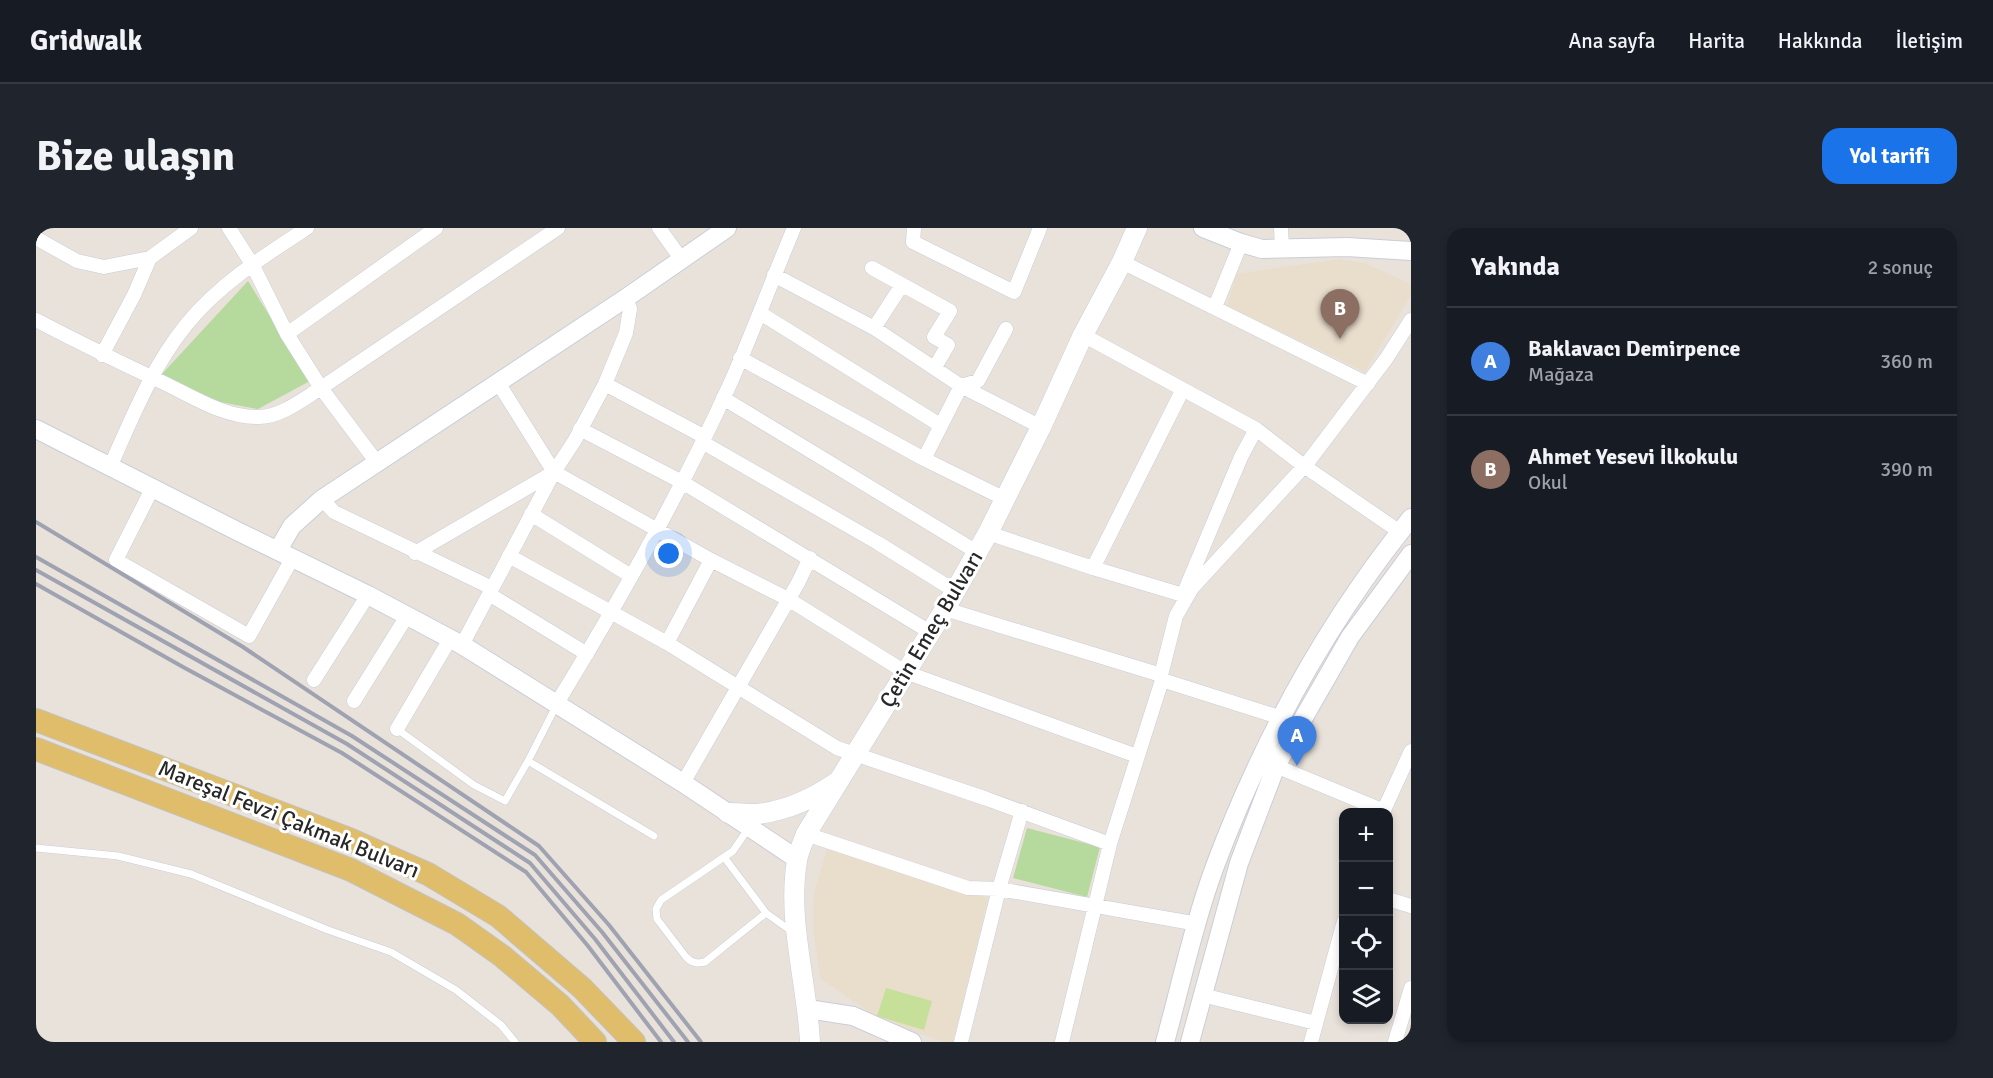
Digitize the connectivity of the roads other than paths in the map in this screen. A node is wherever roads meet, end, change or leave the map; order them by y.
1 (191, 228) edge
2 (229, 228) edge
3 (307, 228) edge
4 (436, 228) edge
5 (558, 228) edge
6 (658, 228) edge
7 (727, 228) edge
8 (794, 228) edge
9 (914, 228) edge
10 (1040, 228) edge
11 (1137, 228) edge
12 (1203, 228) edge
13 (1281, 228) edge
14 (536, 234) edge
15 (36, 238) edge
16 (1241, 243) junction
17 (1282, 248) junction
18 (1411, 251) edge
19 (150, 258) junction
20 (681, 260) junction
21 (1122, 262) junction
22 (252, 264) junction
23 (872, 268) dead end
24 (774, 275) junction
25 (902, 285) junction
26 (626, 298) junction
27 (1215, 307) junction
28 (760, 313) junction
29 (36, 320) edge
30 (1411, 320) edge
31 (874, 328) junction
32 (1006, 330) dead end
33 (287, 334) junction
34 (1083, 335) junction
35 (102, 355) junction
36 (740, 358) junction
37 (935, 367) junction
38 (151, 377) junction
39 (499, 384) junction
40 (605, 384) junction
41 (1368, 384) junction
42 (962, 386) junction
43 (321, 388) junction
44 (1183, 389) junction
45 (723, 398) junction
46 (940, 425) junction
47 (1041, 427) junction
48 (36, 429) edge
49 (580, 429) junction
50 (1256, 429) junction
51 (703, 439) junction
52 (924, 459) junction
53 (378, 464) junction
54 (110, 466) junction
55 (1304, 466) junction
56 (554, 472) junction
57 (682, 482) junction
58 (153, 487) junction
59 (322, 499) junction
60 (1005, 499) junction
61 (531, 514) junction
62 (1405, 525) edge
63 (657, 530) junction
64 (988, 533) junction
65 (977, 552) junction
66 (416, 553) junction
67 (286, 554) junction
68 (509, 556) junction
69 (810, 558) junction
70 (711, 560) junction
71 (1408, 564) edge
72 (1093, 568) junction
73 (632, 576) junction
74 (490, 591) junction
75 (955, 591) junction
76 (368, 595) junction
77 (1183, 595) junction
78 (788, 600) junction
79 (945, 609) junction
80 (611, 613) junction
81 (407, 616) junction
82 (1176, 616) junction
83 (930, 632) junction
84 (456, 642) junction
85 (667, 643) junction
86 (587, 654) junction
87 (905, 672) junction
88 (1162, 677) junction
89 (314, 680) dead end
90 (738, 686) junction
91 (354, 701) dead end
92 (557, 703) junction
93 (1282, 718) junction
94 (36, 720) edge
95 (398, 729) joint
96 (36, 749) edge
97 (1411, 751) edge
98 (856, 755) junction
99 (1137, 756) junction
100 (528, 761) junction
101 (1276, 766) junction
102 (841, 779) junction
103 (683, 783) junction
104 (1374, 808) edge
105 (1385, 808) edge
106 (1022, 811) junction
107 (728, 813) junction
108 (750, 827) junction
109 (806, 834) junction
110 (654, 836) dead end
111 (1110, 844) junction
112 (36, 848) edge
113 (724, 857) junction
114 (797, 859) junction
115 (999, 889) junction
116 (1393, 900) edge
117 (1094, 906) junction
118 (1411, 906) edge
119 (766, 913) junction
120 (1198, 924) junction
121 (798, 936) junction
122 (1339, 939) edge
123 (1411, 988) edge
124 (1202, 995) junction
125 (1408, 1005) edge
126 (808, 1009) junction
127 (1316, 1023) junction
128 (515, 1042) edge
129 (595, 1042) edge
130 (634, 1042) edge
131 (810, 1042) edge
132 (912, 1042) edge
133 (961, 1042) edge
134 (1062, 1042) edge
135 (1165, 1042) edge
136 (1190, 1042) edge
137 (1311, 1042) edge
138 (1395, 1042) edge

1 - 19 street
2 - 22 street
3 - 22 street
4 - 33 street
5 - 14 street
6 - 20 street
7 - 20 street
8 - 24 street
9 - 10 street
11 - 21 main road, Çetin Emeç Bulvarı
12 - 16 street
13 - 17 street
14 - 43 street
15 - 19 street
16 - 17 street
16 - 27 street
17 - 18 street
19 - 35 street
20 - 26 street
21 - 27 street
21 - 34 main road, Çetin Emeç Bulvarı
22 - 33 street
22 - 38 street
23 - 25 street
24 - 28 street
24 - 31 street
25 - 31 street
25 - 37 street
26 - 39 street
26 - 40 street
27 - 41 street
28 - 36 street
28 - 46 street
29 - 35 street
30 - 41 street
31 - 37 street
32 - 42 street
33 - 43 street
34 - 44 street
34 - 47 main road, Çetin Emeç Bulvarı
35 - 38 street
36 - 45 street
36 - 52 street
37 - 42 street
38 - 43 street
38 - 54 street
39 - 53 street
39 - 56 street
40 - 49 street
40 - 51 street
41 - 55 street
42 - 46 street
42 - 47 street
43 - 53 street
44 - 50 street
44 - 72 street
45 - 51 street
45 - 65 street
46 - 52 street
47 - 60 main road, Çetin Emeç Bulvarı
48 - 54 street
49 - 56 street
49 - 57 street
50 - 55 street
50 - 77 street
51 - 57 street
51 - 75 street
52 - 60 street
53 - 59 street
54 - 58 street
55 - 62 street
55 - 82 street
56 - 61 street
56 - 63 street
56 - 66 street
57 - 63 street
57 - 69 street
58 - 67 street
58 - 67 street
59 - 66 street
59 - 67 street
60 - 64 main road, Çetin Emeç Bulvarı
61 - 68 street
61 - 73 street
62 - 93 street
63 - 70 street
63 - 73 street
64 - 65 main road, Çetin Emeç Bulvarı
64 - 72 street
65 - 75 main road, Çetin Emeç Bulvarı
66 - 74 street
67 - 76 street
68 - 74 street
68 - 80 street
69 - 78 street
69 - 83 street
70 - 78 street
70 - 85 street
71 - 101 street
72 - 77 street
73 - 80 street
74 - 84 street
74 - 86 street
75 - 79 main road, Çetin Emeç Bulvarı
76 - 81 street
76 - 89 street
77 - 82 street
78 - 87 street
78 - 90 street
79 - 83 main road, Çetin Emeç Bulvarı
79 - 88 street
80 - 85 street
80 - 86 street
81 - 84 street
81 - 91 street
82 - 88 street
83 - 87 main road, Çetin Emeç Bulvarı
84 - 92 street
84 - 95 street
85 - 90 street
86 - 92 street
87 - 98 main road, Çetin Emeç Bulvarı
87 - 99 street
88 - 93 street
88 - 99 street
90 - 98 street
90 - 103 street
92 - 100 lane
92 - 103 street
93 - 120 street
94 - 130 main road, Mareşal Fevzi Çakmak Bulvarı
95 - 100 lane
96 - 129 main road, Mareşal Fevzi Çakmak Bulvarı
97 - 105 street
98 - 102 main road, Çetin Emeç Bulvarı
98 - 106 street
99 - 111 street
100 - 110 lane
101 - 104 street
101 - 124 street
102 - 107 main road
102 - 109 main road, Çetin Emeç Bulvarı
103 - 107 street
106 - 111 street
106 - 115 street
107 - 108 street
108 - 113 lane
108 - 114 street
109 - 114 main road, Çetin Emeç Bulvarı
109 - 115 street
111 - 117 street
112 - 128 lane
113 - 119 lane
113 - 119 lane
114 - 121 main road, Çetin Emeç Bulvarı
115 - 117 street
115 - 133 street
116 - 118 street
117 - 120 street
117 - 134 street
119 - 121 lane
120 - 135 street
121 - 126 main road, Çetin Emeç Bulvarı
122 - 127 street
123 - 125 street
124 - 127 street
124 - 136 street
125 - 138 street
126 - 131 main road, Çetin Emeç Bulvarı
126 - 132 street
127 - 137 street

